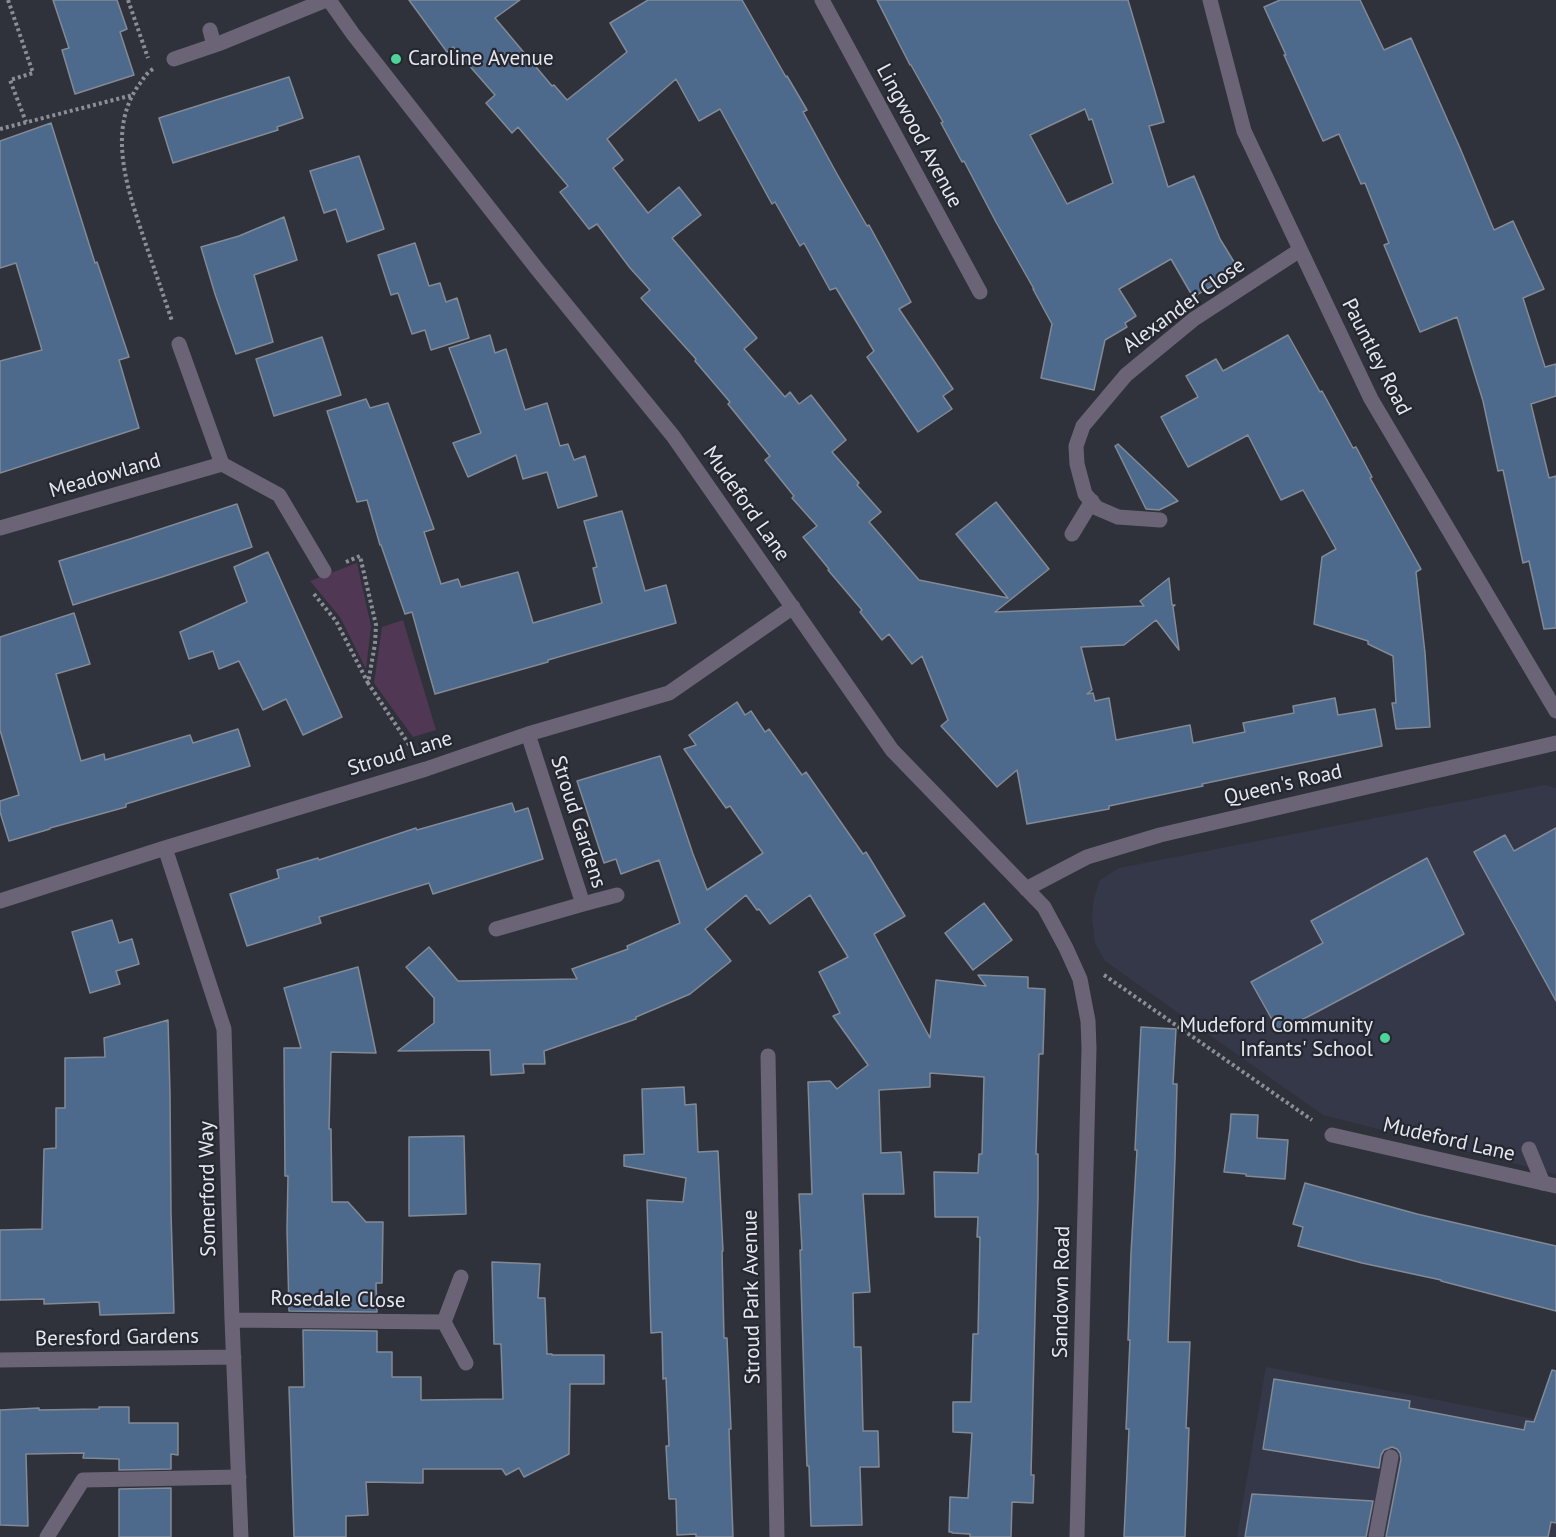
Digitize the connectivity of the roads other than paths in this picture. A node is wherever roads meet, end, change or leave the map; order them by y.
1 (328, 0) edge
2 (822, 0) edge
3 (1210, 0) edge
4 (174, 59) road end
5 (1300, 250) junction
6 (980, 292) dead end
7 (179, 344) road end
8 (222, 464) junction
9 (1092, 501) junction
10 (1160, 520) dead end
11 (0, 528) edge
12 (1072, 534) dead end
13 (324, 571) road end
14 (793, 607) junction
15 (1556, 711) edge
16 (528, 734) junction
17 (1556, 743) edge
18 (165, 848) junction
19 (1026, 889) junction
20 (617, 895) dead end
21 (0, 901) edge
22 (583, 904) junction
23 (496, 929) dead end
24 (1089, 1048) joint
25 (768, 1056) dead end
26 (1332, 1135) road end
27 (1529, 1149) dead end
28 (1550, 1185) edge
29 (461, 1277) dead end
30 (232, 1320) junction
31 (444, 1322) junction
32 (234, 1357) junction
33 (0, 1360) edge
34 (466, 1363) dead end
35 (1391, 1456) dead end
36 (239, 1477) junction
37 (47, 1537) edge
38 (241, 1537) edge
39 (777, 1537) edge
40 (1077, 1537) edge
41 (1376, 1537) edge

1 - 4 street, Mudeford Lane
1 - 14 street, Mudeford Lane
2 - 6 street, Lingwood Avenue
3 - 5 street, Pauntley Road
5 - 9 street, Alexander Close
5 - 15 street, Pauntley Road
7 - 8 street
8 - 11 street, Meadowland
8 - 13 street
9 - 10 street
9 - 12 street
14 - 16 street, Stroud Lane
14 - 19 street, Mudeford Lane
16 - 18 street, Stroud Lane
16 - 22 street, Stroud Gardens
17 - 19 street, Queen's Road
18 - 21 street, Stroud Lane
18 - 30 street, Somerford Way
19 - 24 street, Mudeford Lane
20 - 22 street
22 - 23 street, Stroud Gardens
24 - 40 street, Sandown Road
25 - 39 street, Stroud Park Avenue
26 - 28 street, Mudeford Lane
27 - 28 street
29 - 31 street
30 - 31 street, Rosedale Close
30 - 32 street, Somerford Way
31 - 34 street
32 - 33 street, Beresford Gardens
32 - 36 street, Somerford Way
35 - 41 street
36 - 37 street
36 - 38 street, Somerford Way

